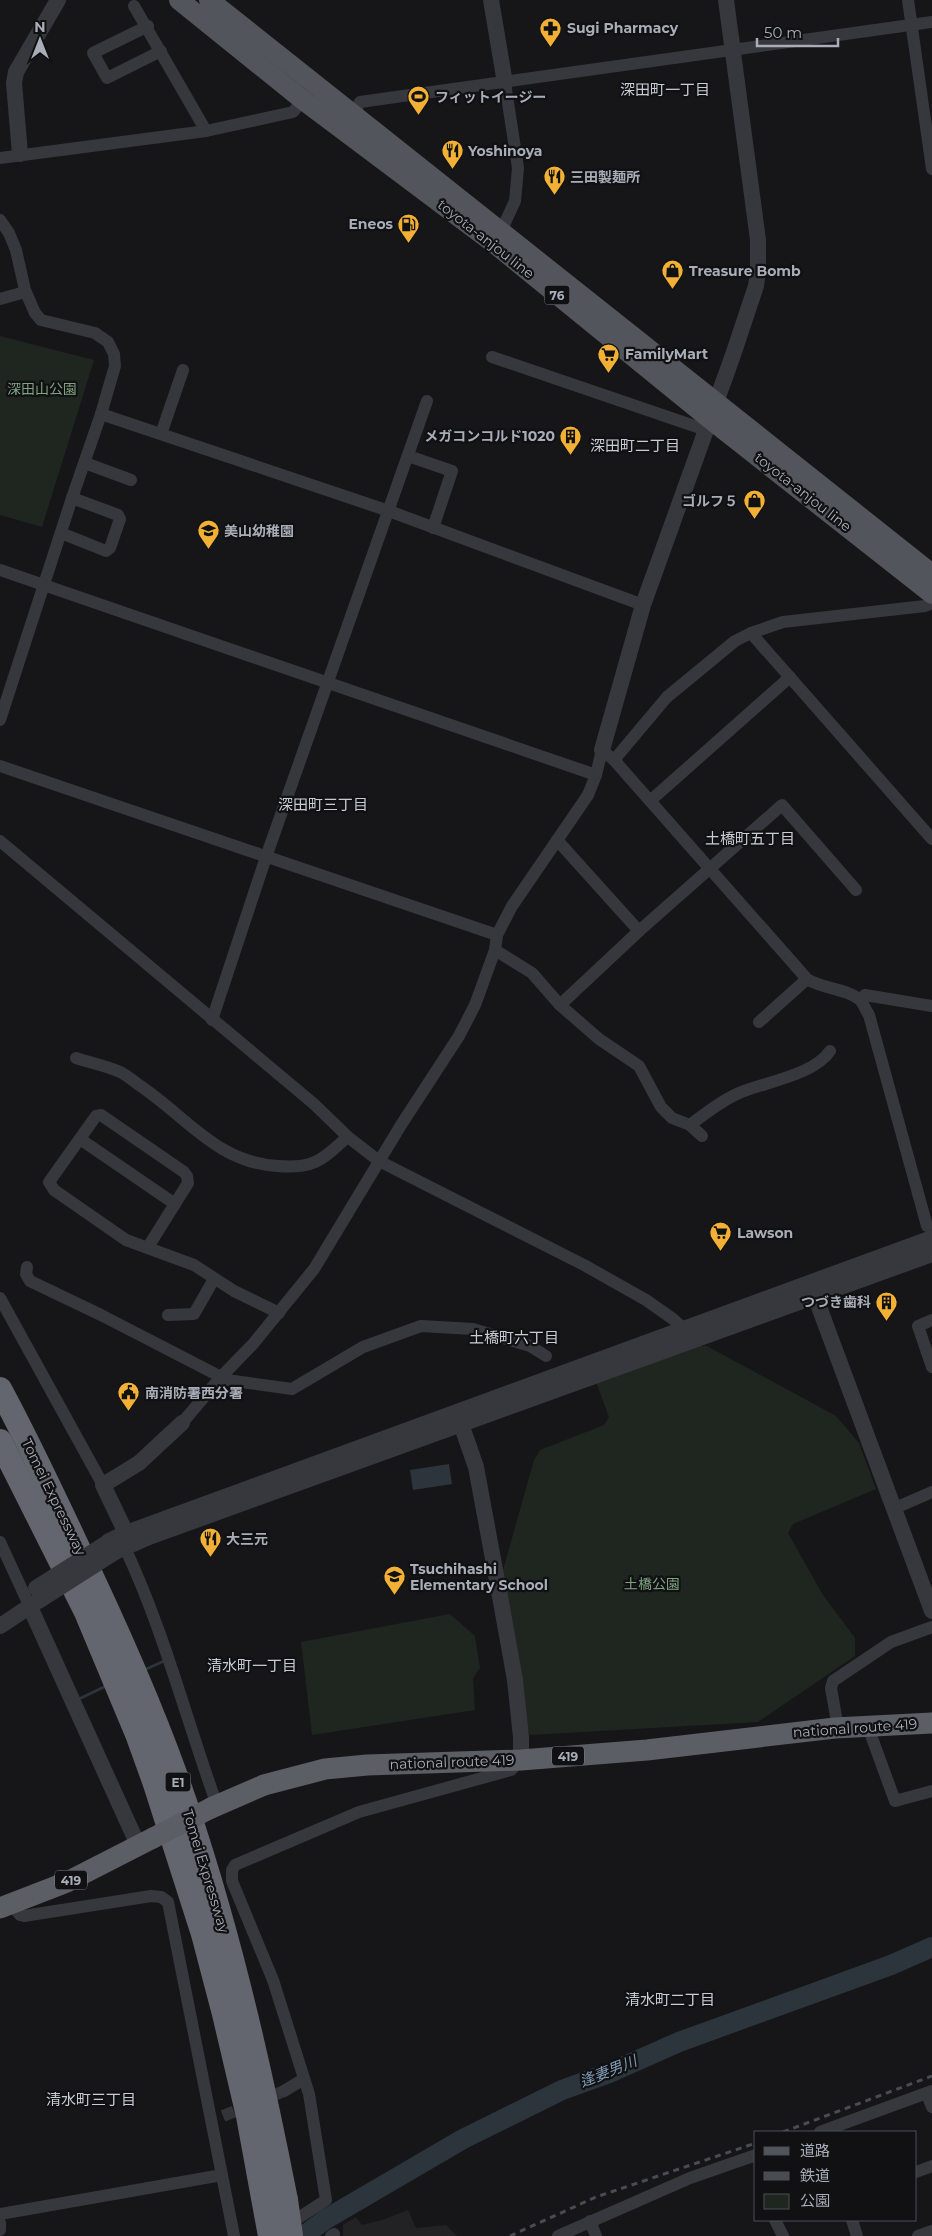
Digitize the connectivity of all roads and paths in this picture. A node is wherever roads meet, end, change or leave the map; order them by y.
1 (58, 0) edge
2 (179, 0) edge
3 (209, 0) edge
4 (491, 0) edge
5 (726, 0) edge
6 (908, 0) edge
7 (134, 6) dead end
8 (932, 22) edge
9 (911, 25) junction
10 (148, 26) junction
11 (732, 49) junction
12 (161, 51) junction
13 (505, 83) junction
14 (303, 100) junction
15 (353, 114) junction
16 (206, 131) junction
17 (20, 154) junction
18 (0, 158) edge
19 (932, 168) edge
20 (0, 220) edge
21 (498, 238) junction
22 (25, 292) junction
23 (0, 299) edge
24 (492, 357) dead end
25 (183, 370) dead end
26 (426, 401) dead end
27 (101, 414) junction
28 (711, 417) junction
29 (161, 434) junction
30 (408, 456) junction
31 (86, 463) junction
32 (130, 480) dead end
33 (72, 498) junction
34 (389, 511) junction
35 (433, 528) junction
36 (60, 533) junction
37 (0, 570) edge
38 (932, 574) edge
39 (44, 586) junction
40 (932, 594) edge
41 (932, 603) edge
42 (643, 605) junction
43 (751, 633) junction
44 (790, 677) junction
45 (329, 683) junction
46 (0, 720) edge
47 (608, 755) junction
48 (0, 766) edge
49 (596, 775) junction
50 (650, 801) junction
51 (932, 839) edge
52 (557, 840) junction
53 (0, 841) edge
54 (266, 857) junction
55 (709, 870) junction
56 (856, 890) dead end
57 (639, 931) junction
58 (498, 935) junction
59 (495, 950) junction
60 (807, 979) junction
61 (862, 1002) junction
62 (560, 1005) junction
63 (932, 1006) edge
64 (212, 1020) junction
65 (758, 1022) dead end
66 (830, 1051) dead end
67 (76, 1058) dead end
68 (690, 1125) junction
69 (702, 1136) dead end
70 (348, 1137) junction
71 (80, 1139) junction
72 (379, 1161) junction
73 (175, 1204) junction
74 (929, 1232) edge
75 (148, 1247) junction
76 (932, 1254) edge
77 (27, 1267) dead end
78 (214, 1279) junction
79 (812, 1291) junction
80 (0, 1298) edge
81 (279, 1313) junction
82 (168, 1315) dead end
83 (932, 1320) edge
84 (683, 1328) junction
85 (546, 1356) dead end
86 (932, 1367) edge
87 (221, 1377) junction
88 (0, 1390) edge
89 (182, 1423) joint
90 (461, 1424) junction
91 (0, 1441) edge
92 (103, 1485) junction
93 (932, 1492) edge
94 (893, 1509) junction
95 (0, 1542) edge
96 (117, 1543) junction
97 (33, 1598) junction
98 (932, 1611) edge
99 (0, 1613) edge
100 (0, 1626) edge
101 (932, 1627) edge
102 (932, 1723) edge
103 (868, 1727) junction
104 (838, 1728) junction
105 (521, 1760) junction
106 (932, 1791) edge
107 (214, 1807) junction
108 (146, 1841) junction
109 (6, 1906) edge
110 (304, 2079) junction
111 (284, 2091) tunnel mouth
112 (930, 2092) edge
113 (932, 2108) edge
114 (223, 2116) tunnel mouth
115 (210, 2122) junction
116 (823, 2131) edge
117 (754, 2159) edge
118 (932, 2166) edge
119 (917, 2172) edge
120 (222, 2175) junction
121 (275, 2203) junction
122 (0, 2214) edge
123 (590, 2221) junction
124 (776, 2221) edge
125 (852, 2221) edge
126 (0, 2223) edge
127 (0, 2230) edge
128 (932, 2231) edge
129 (234, 2236) edge
130 (271, 2236) edge
131 (291, 2236) edge
132 (558, 2236) edge
133 (596, 2236) edge
134 (783, 2236) edge
135 (857, 2236) edge
136 (918, 2236) edge

1 - 17 street
2 - 14 main road, toyota-anjou line / 76
3 - 15 main road, toyota-anjou line / 76
4 - 13 street
5 - 11 street
6 - 9 street
7 - 10 street
8 - 9 street
9 - 11 street
9 - 19 street
10 - 12 street
10 - 12 street
11 - 13 street
11 - 28 street
12 - 16 street
13 - 15 street
13 - 21 street
14 - 16 street
14 - 21 main road, toyota-anjou line / 76
15 - 21 main road, toyota-anjou line / 76
16 - 17 street
17 - 18 street
20 - 22 street
21 - 28 main road, toyota-anjou line / 76
22 - 23 street
22 - 27 street
24 - 28 street
25 - 29 street
26 - 30 street
27 - 29 street
27 - 31 street
28 - 38 main road, toyota-anjou line / 76
28 - 40 main road, toyota-anjou line / 76
28 - 42 street
29 - 34 street
30 - 34 street
30 - 35 street
31 - 32 street
31 - 33 street
33 - 36 street
33 - 36 street
34 - 35 street
34 - 45 street
35 - 42 street
36 - 39 street
37 - 39 street
39 - 45 street
39 - 46 street
41 - 43 street
42 - 47 street
43 - 44 street
43 - 47 street
44 - 50 street
44 - 51 street
45 - 49 street
45 - 54 street
47 - 49 street
47 - 50 street
48 - 54 street
49 - 52 street
50 - 55 street
52 - 57 street
52 - 58 street
53 - 64 street
54 - 58 street
54 - 64 street
55 - 56 street
55 - 57 street
55 - 60 street
57 - 62 street
58 - 59 street
59 - 62 street
59 - 72 street
60 - 61 street
60 - 65 street
61 - 63 street
61 - 74 street
62 - 68 street
64 - 70 street
66 - 68 street
67 - 70 street
68 - 69 street
70 - 72 street
71 - 73 street
71 - 73 street
71 - 75 street
72 - 81 street
72 - 84 street
73 - 75 street
74 - 79 street
75 - 78 street
76 - 79 street
77 - 87 street
78 - 81 street
78 - 82 street
79 - 84 street
79 - 90 street
79 - 94 street
80 - 92 street
81 - 87 street
83 - 86 street
84 - 96 street
85 - 87 street
87 - 89 street
88 - 121 highway, Tomei Expressway / E1
89 - 92 street
90 - 96 street
90 - 105 street
91 - 121 highway, Tomei Expressway / E1
92 - 96 street
93 - 94 street
94 - 98 street
95 - 97 street
96 - 97 street, bridge
96 - 107 street
97 - 99 street
97 - 100 street
97 - 108 street
101 - 104 street
102 - 103 highway, national route 419 / 419
103 - 104 highway, national route 419 / 419
103 - 106 street
104 - 105 highway, national route 419 / 419
105 - 107 highway, national route 419 / 419
105 - 110 street
107 - 108 highway, national route 419 / 419, bridge
108 - 109 highway, national route 419 / 419
109 - 115 street
110 - 111 street
110 - 130 street
112 - 113 street
112 - 116 street
114 - 115 street
115 - 120 street
117 - 123 street
118 - 119 street
120 - 122 street
120 - 129 street
121 - 130 highway, Tomei Expressway / E1
121 - 131 highway, Tomei Expressway / E1, bridge
123 - 132 street
123 - 133 street
124 - 134 street
125 - 135 street
126 - 127 street
128 - 136 street

